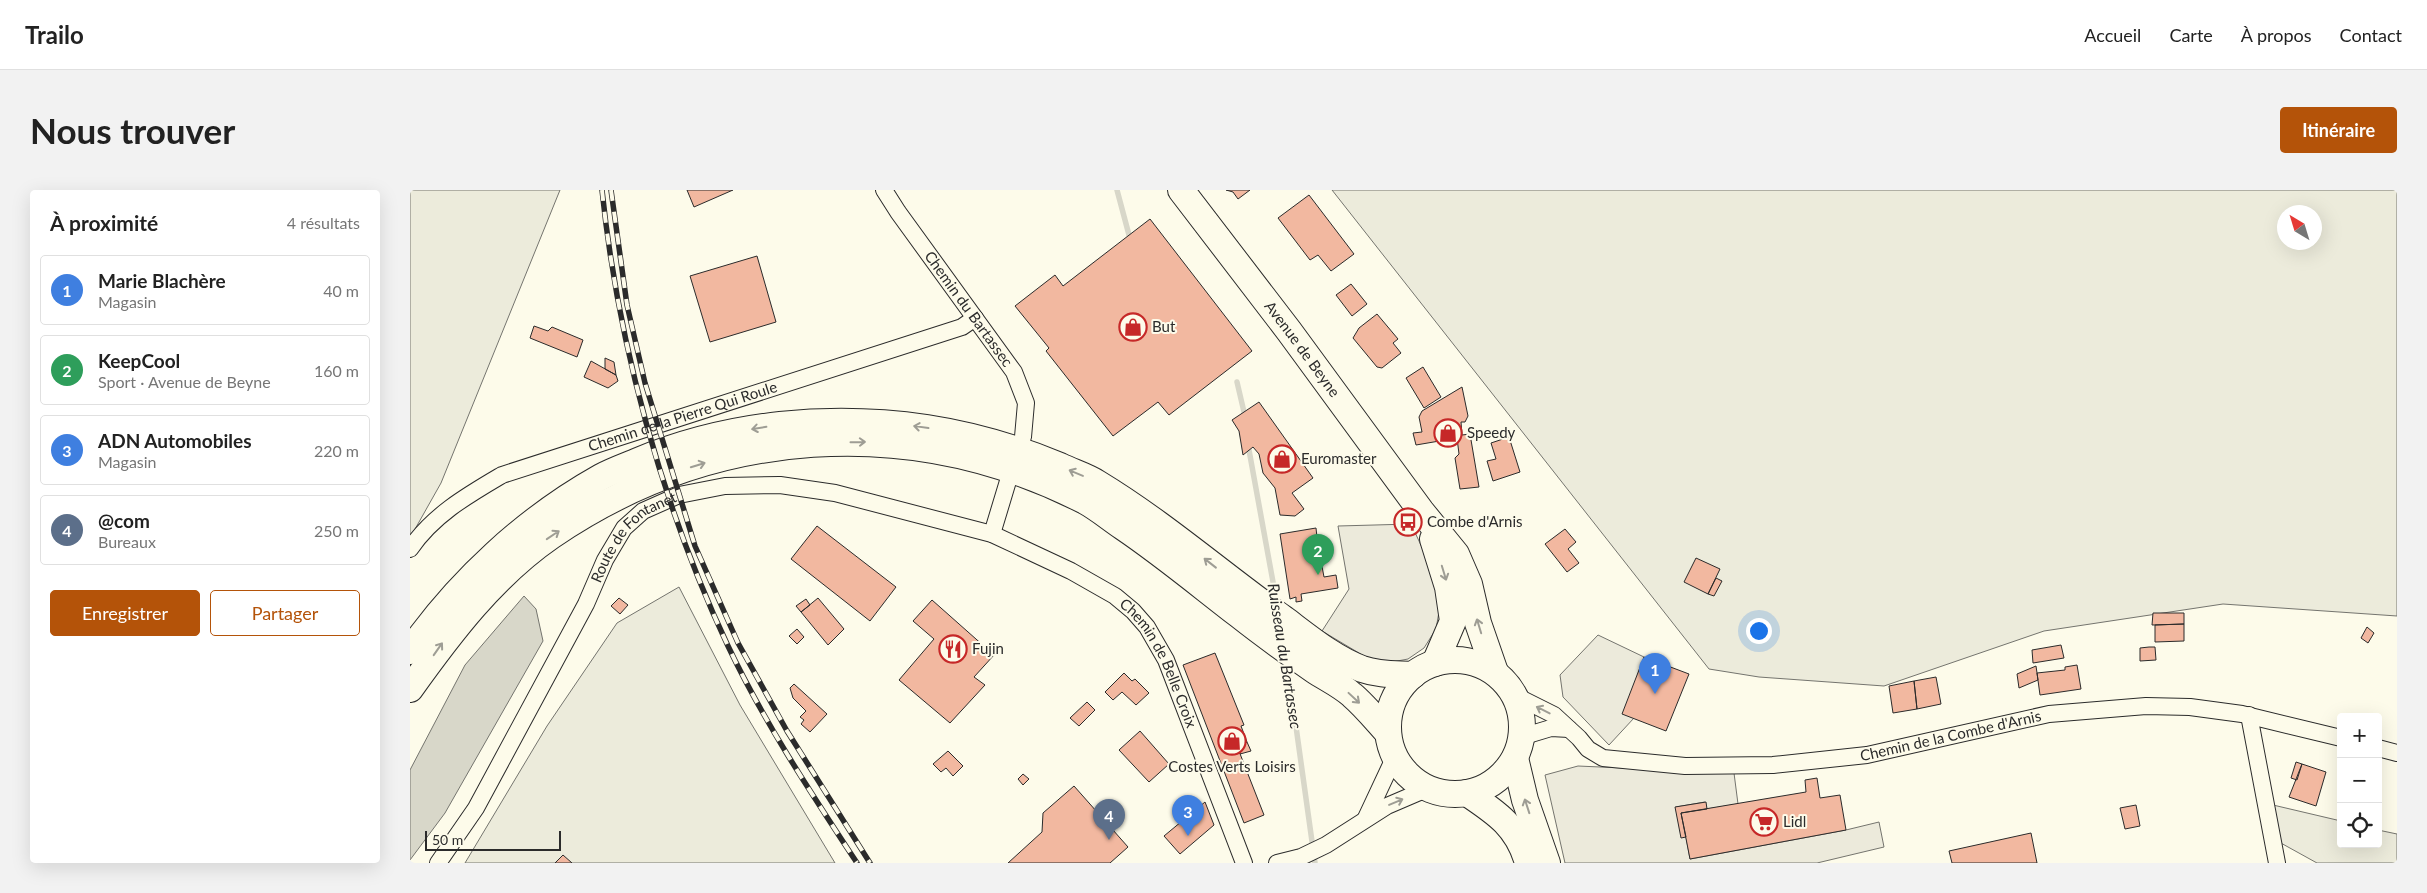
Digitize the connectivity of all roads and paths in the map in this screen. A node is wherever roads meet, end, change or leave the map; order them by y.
1 (884, 190) edge
2 (1181, 190) edge
3 (975, 318) junction
4 (1023, 437) dead end
5 (1008, 481) dead end
6 (1421, 511) junction
7 (992, 534) junction
8 (410, 549) edge
9 (1245, 605) junction
10 (410, 651) edge
11 (1321, 661) junction
12 (1424, 669) junction
13 (1494, 672) junction
14 (410, 689) edge
15 (1514, 694) junction
16 (2249, 715) junction
17 (1569, 729) junction
18 (2337, 737) edge
19 (1392, 744) junction
20 (1518, 748) junction
21 (2382, 749) edge
22 (2397, 753) edge
23 (1428, 788) junction
24 (1467, 793) junction
25 (1366, 818) junction
26 (438, 863) edge
27 (1244, 863) edge
28 (1277, 863) edge
29 (1528, 863) edge
30 (1547, 863) edge
31 (2277, 863) edge

1 - 3 street, Chemin du Bartassec
2 - 6 main road, Avenue de Beyne
3 - 4 street, Chemin du Bartassec
3 - 8 street, Chemin de la Pierre Qui Roule
5 - 7 street
6 -> 12 main road, Avenue de Beyne
13 -> 6 main road, Avenue de Beyne
7 - 26 street, Route de Fontanet
7 - 27 street, Chemin de Belle Croix
9 -> 10 main road
9 - 11 main road
14 -> 9 main road
11 - 12 main road
11 -> 19 main road
12 - 13 main road
12 - 19 main road
13 - 15 main road
17 -> 15 street, Chemin de la Combe d'Arnis
15 - 20 main road
16 - 17 street, Chemin de la Combe d'Arnis
16 - 18 street, Chemin de la Combe d'Arnis
16 - 31 street
17 - 20 street
19 - 23 main road
19 - 25 street
20 - 24 main road
30 -> 20 main road
21 - 22 street
23 - 24 main road
25 -> 23 street
24 - 29 main road
25 - 28 street

